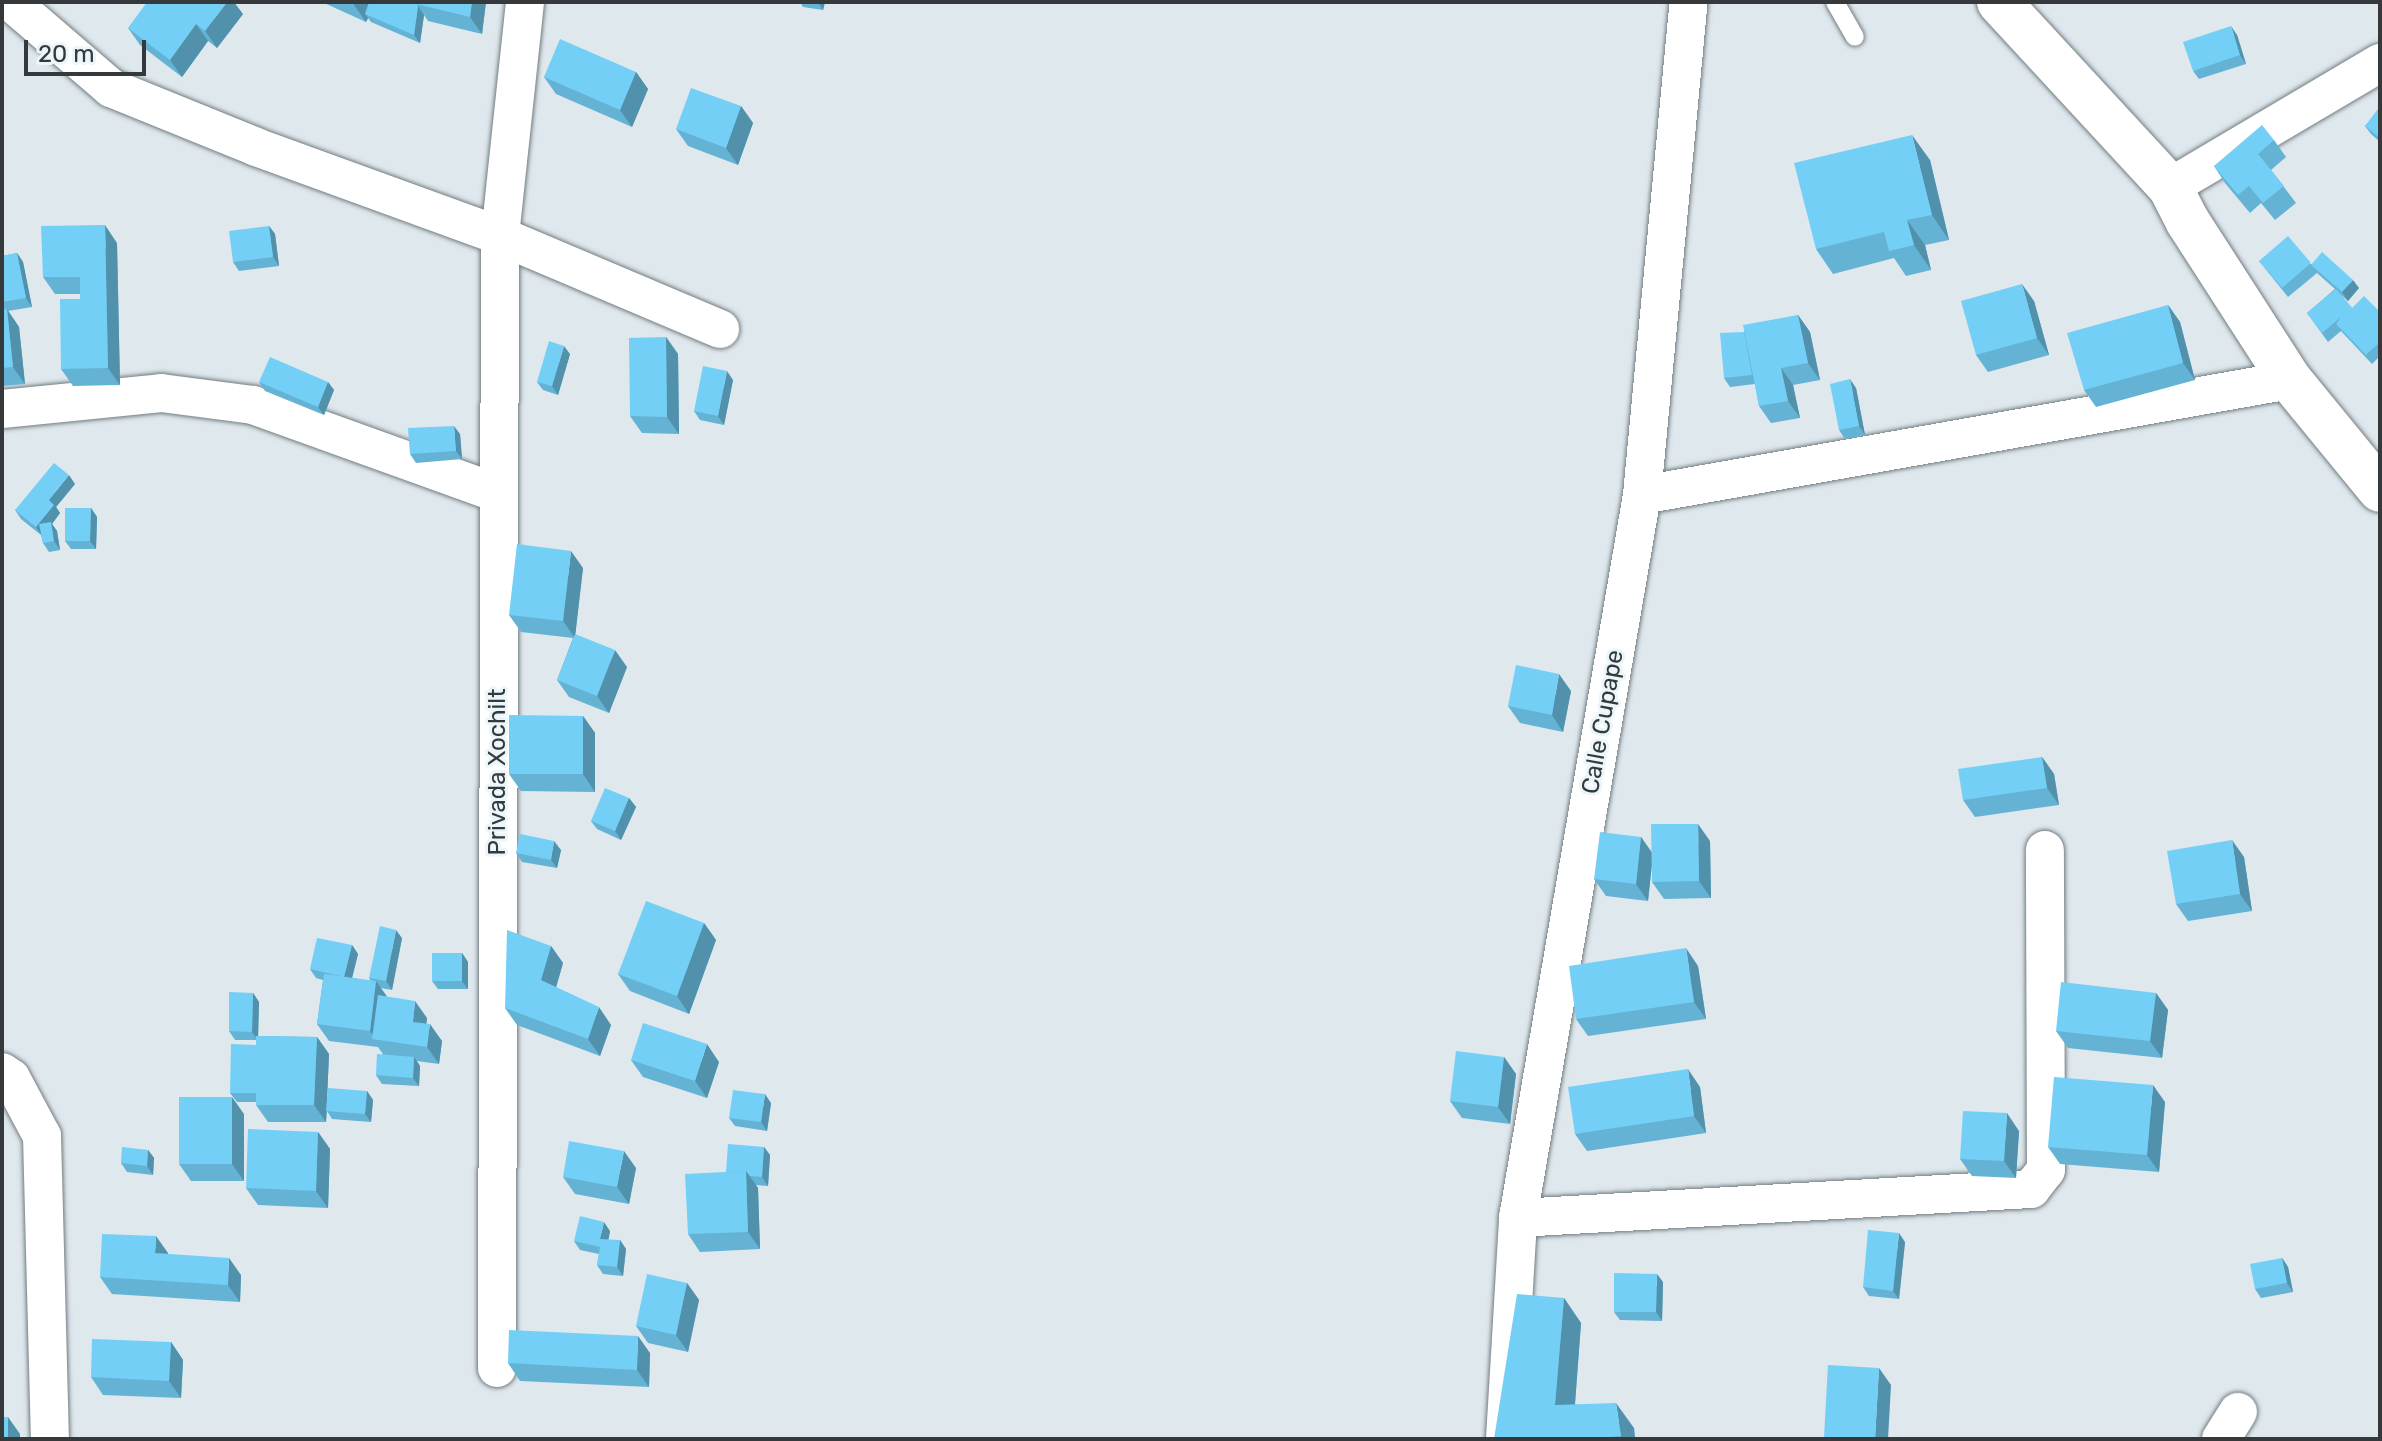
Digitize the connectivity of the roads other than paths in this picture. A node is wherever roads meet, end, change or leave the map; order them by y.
1 (11, 2) edge
2 (525, 2) edge
3 (1689, 2) edge
4 (1835, 2) edge
5 (1999, 2) edge
6 (1855, 37) dead end
7 (2380, 63) edge
8 (2170, 187) junction
9 (500, 236) junction
10 (720, 329) dead end
11 (2290, 380) junction
12 (2, 409) edge
13 (2380, 490) edge
14 (498, 493) junction
15 (1642, 495) junction
16 (2045, 850) dead end
17 (2, 1072) edge
18 (1518, 1218) junction
19 (497, 1368) dead end
20 (50, 1439) edge
21 (1505, 1439) edge

1 - 9 street
2 - 9 street, Privada Xochilt
3 - 15 street, Calle Cupape
4 - 6 lane
5 - 8 street
7 - 8 street
8 - 11 street
9 - 10 street
9 - 14 street, Privada Xochilt
11 - 13 street
11 - 15 street
12 - 14 street
14 - 19 street, Privada Xochilt
15 - 18 street, Calle Cupape
16 - 18 street
17 - 20 street
18 - 21 street, Calle Cupape

